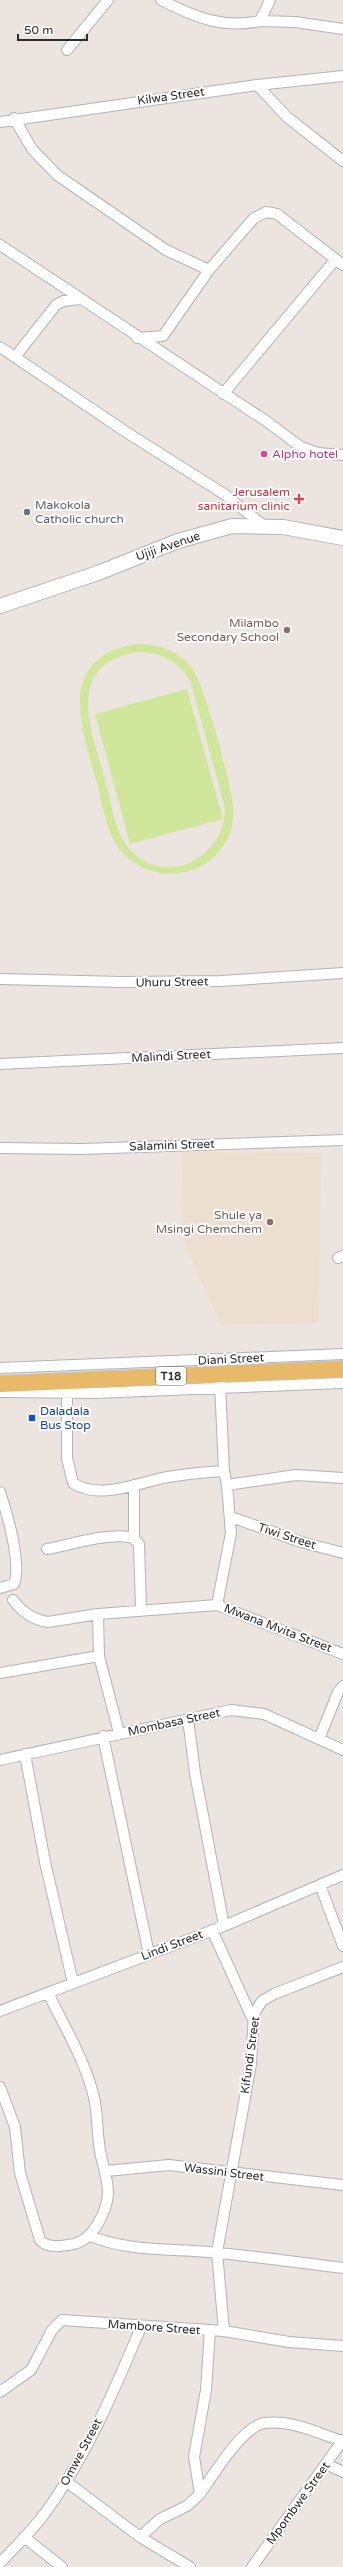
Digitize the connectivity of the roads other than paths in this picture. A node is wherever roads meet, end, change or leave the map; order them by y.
1 (108, 0) edge
2 (161, 0) edge
3 (270, 0) edge
4 (260, 21) junction
5 (343, 29) edge
6 (67, 50) dead end
7 (343, 76) edge
8 (257, 85) junction
9 (14, 118) junction
10 (0, 122) edge
11 (343, 161) edge
12 (0, 245) edge
13 (339, 262) edge
14 (209, 270) junction
15 (52, 280) junction
16 (80, 299) junction
17 (56, 305) junction
18 (137, 338) junction
19 (0, 347) edge
20 (16, 357) junction
21 (223, 394) junction
22 (343, 455) edge
23 (264, 526) junction
24 (343, 538) edge
25 (0, 606) edge
26 (343, 973) edge
27 (0, 979) edge
28 (343, 1048) edge
29 (0, 1064) edge
30 (343, 1140) edge
31 (0, 1148) edge
32 (343, 1354) edge
33 (0, 1368) edge
34 (343, 1369) edge
35 (220, 1382) junction
36 (343, 1383) edge
37 (0, 1384) edge
38 (0, 1392) edge
39 (67, 1394) junction
40 (224, 1471) junction
41 (343, 1478) edge
42 (134, 1485) junction
43 (227, 1486) junction
44 (0, 1492) edge
45 (231, 1517) junction
46 (134, 1539) junction
47 (47, 1549) dead end
48 (343, 1554) edge
49 (0, 1588) edge
50 (13, 1600) dead end
51 (217, 1604) junction
52 (141, 1610) junction
53 (98, 1614) junction
54 (343, 1654) edge
55 (98, 1656) junction
56 (0, 1674) edge
57 (343, 1686) edge
58 (188, 1719) junction
59 (119, 1733) junction
60 (103, 1736) junction
61 (319, 1739) junction
62 (343, 1750) edge
63 (25, 1754) junction
64 (0, 1760) edge
65 (343, 1875) edge
66 (320, 1885) junction
67 (224, 1926) junction
68 (212, 1930) junction
69 (343, 1946) edge
70 (148, 1954) junction
71 (343, 1967) edge
72 (73, 1983) junction
73 (48, 1993) junction
74 (0, 2010) edge
75 (253, 2020) junction
76 (0, 2087) edge
77 (106, 2171) junction
78 (231, 2172) junction
79 (343, 2185) edge
80 (90, 2236) junction
81 (218, 2252) junction
82 (343, 2268) edge
83 (141, 2327) junction
84 (210, 2330) junction
85 (224, 2331) junction
86 (343, 2346) edge
87 (0, 2392) edge
88 (343, 2440) edge
89 (326, 2464) junction
90 (343, 2472) edge
91 (67, 2482) junction
92 (200, 2494) junction
93 (140, 2536) junction
94 (24, 2537) junction
95 (0, 2563) edge
96 (62, 2567) edge
97 (190, 2567) edge
98 (252, 2567) edge

1 - 6 street
2 - 4 street
3 - 4 street
4 - 5 street
7 - 8 street, Kilwa Street
8 - 9 street, Kilwa Street
8 - 11 street
9 - 10 street, Kilwa Street
9 - 14 street
12 - 15 street
13 - 14 street
13 - 21 street
14 - 18 street
15 - 16 street
15 - 17 street
16 - 17 street
16 - 18 street
17 - 20 street
18 - 21 street
19 - 20 street
20 - 23 street
21 - 22 street
23 - 24 main road, Ujiji Avenue
23 - 25 main road, Ujiji Avenue
26 - 27 street, Uhuru Street
28 - 29 street, Malindi Street
30 - 31 street, Salamini Street
32 - 33 street, Diani Street
34 - 35 main road, T18
35 - 36 street
35 - 37 main road, T18
35 - 39 street
35 - 40 street
38 - 39 street
39 - 42 street
40 - 42 street
40 - 43 street
41 - 43 street
42 - 46 street
43 - 45 street
44 - 49 street
45 - 48 street, Tiwi Street
45 - 51 street
46 - 47 street
46 - 52 street
50 - 53 street, Mwana Mvita Street
51 - 52 street, Mwana Mvita Street
51 - 54 street, Mwana Mvita Street
52 - 53 street, Mwana Mvita Street
53 - 55 street
55 - 56 street
55 - 59 street
57 - 61 street
58 - 59 street, Mombasa Street
58 - 61 street, Mombasa Street
58 - 67 street
59 - 60 street, Mombasa Street
60 - 63 street, Mombasa Street
60 - 70 street
61 - 62 street, Mombasa Street
63 - 64 street, Mombasa Street
63 - 72 street
65 - 66 street, Lindi Street
66 - 67 street, Lindi Street
66 - 69 street
67 - 68 street, Lindi Street
68 - 70 street, Lindi Street
68 - 75 street
70 - 72 street, Lindi Street
71 - 75 street, Kifundi Street
72 - 73 street, Lindi Street
73 - 74 street, Lindi Street
73 - 77 street
75 - 78 street, Kifundi Street
76 - 80 street
77 - 78 street, Wassini Street
77 - 80 street
78 - 79 street, Wassini Street
78 - 81 street, Kifundi Street
80 - 81 street
81 - 82 street
81 - 85 street, Kifundi Street
83 - 84 street, Mambore Street
83 - 87 street, Mambore Street
83 - 91 street, Omwe Street
84 - 85 street, Mambore Street
84 - 92 street
85 - 86 street, Mambore Street
88 - 89 street, Mpombwe Street
88 - 92 street
89 - 90 street
89 - 98 street, Mpombwe Street
91 - 93 street
91 - 94 street, Omwe Street
92 - 93 street
93 - 97 street
94 - 95 street, Omwe Street
94 - 96 street

